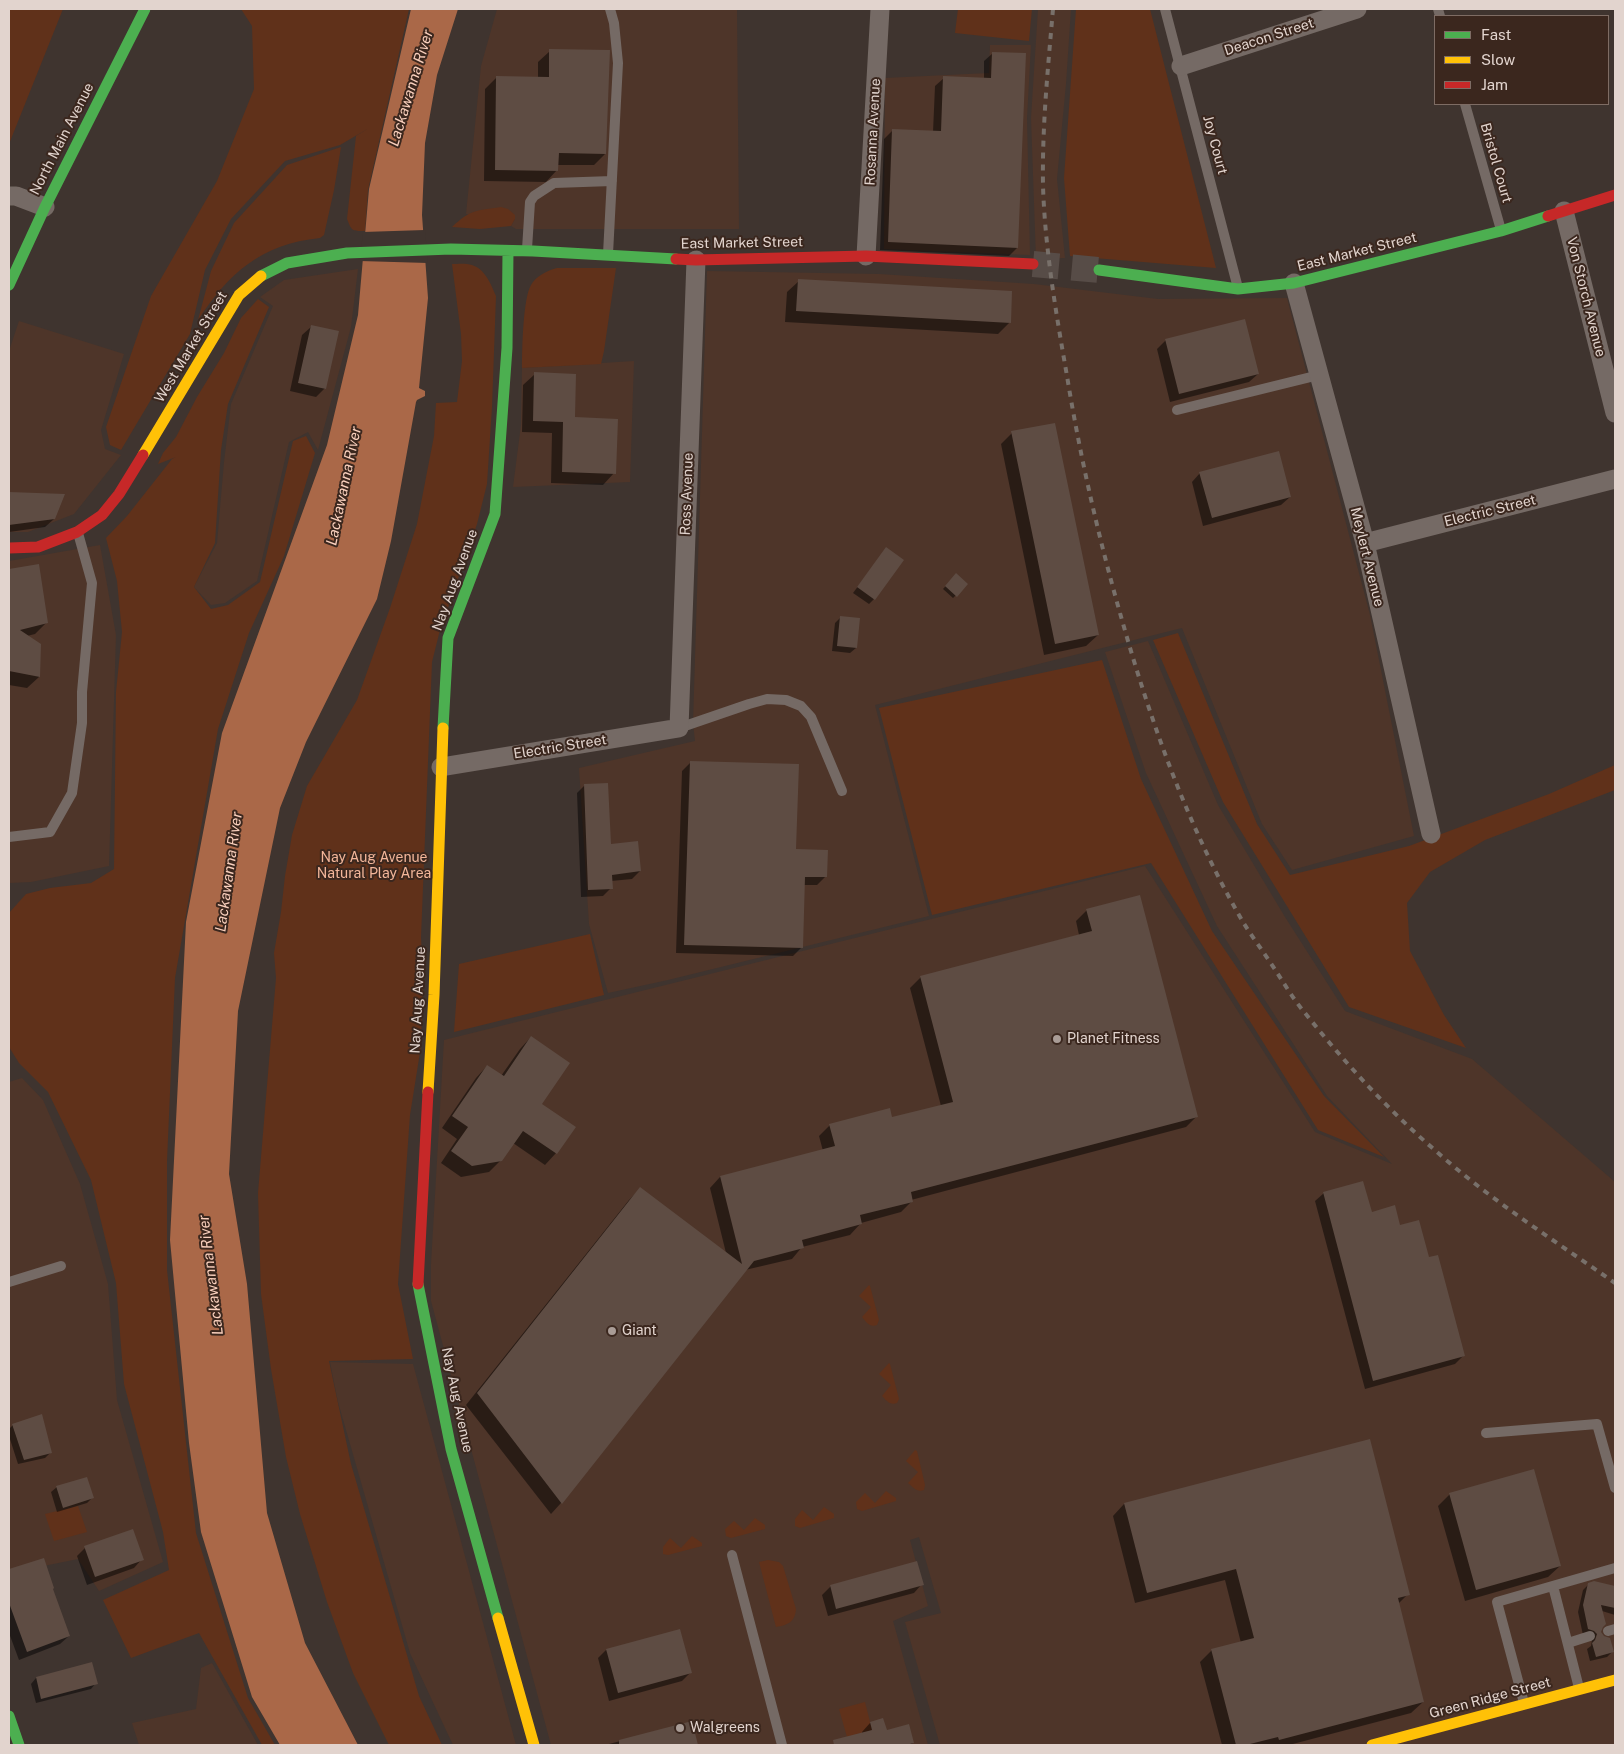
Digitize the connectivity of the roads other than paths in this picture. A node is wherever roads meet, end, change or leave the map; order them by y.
1 (145, 9) edge
2 (610, 9) edge
3 (880, 9) edge
4 (1165, 9) edge
5 (1357, 9) edge
6 (1328, 13) edge
7 (1181, 66) junction
8 (1465, 105) edge
9 (612, 181) junction
10 (9, 196) edge
11 (1615, 196) edge
12 (45, 207) junction
13 (1564, 211) junction
14 (1501, 231) junction
15 (450, 249) joint
16 (508, 251) junction
17 (527, 251) junction
18 (608, 255) junction
19 (866, 256) junction
20 (696, 260) junction
21 (1033, 264) tunnel mouth
22 (1099, 270) tunnel mouth
23 (1294, 283) junction
24 (9, 285) edge
25 (1238, 288) junction
26 (1319, 376) junction
27 (1177, 410) dead end
28 (1615, 413) edge
29 (1615, 479) edge
30 (77, 532) junction
31 (1364, 543) junction
32 (9, 548) edge
33 (679, 728) junction
34 (441, 766) junction
35 (842, 791) dead end
36 (1431, 834) dead end
37 (9, 837) edge
38 (61, 1266) dead end
39 (9, 1282) edge
40 (1486, 1433) dead end
41 (1615, 1488) edge
42 (732, 1555) dead end
43 (1615, 1568) edge
44 (1554, 1586) junction
45 (1590, 1636) dead end
46 (1568, 1643) junction
47 (1615, 1680) edge
48 (1580, 1689) junction
49 (1524, 1704) junction
50 (9, 1716) edge
51 (20, 1745) edge
52 (534, 1745) edge
53 (782, 1745) edge
54 (1372, 1745) edge

1 - 12 street, North Main Avenue
2 - 9 lane
3 - 19 street, Rosanna Avenue
4 - 7 lane, Joy Court
5 - 6 street, Deacon Street
6 - 7 street, Deacon Street
7 - 25 lane, Joy Court
8 - 14 lane, Bristol Court
9 - 17 lane
9 - 18 lane
10 - 12 street
11 - 13 street, East Market Street
12 - 24 street, North Main Avenue
13 - 14 street, East Market Street
13 - 28 street, Von Storch Avenue
14 - 23 street, East Market Street
15 - 16 street, East Market Street
15 - 30 street, West Market Street
16 - 17 street, East Market Street
16 - 34 street, Nay Aug Avenue
17 - 18 street, East Market Street
18 - 20 street, East Market Street
19 - 20 street, East Market Street
19 - 21 street, East Market Street
20 - 33 street, Ross Avenue
22 - 25 street, East Market Street
23 - 25 street, East Market Street
23 - 26 street, Meylert Avenue
26 - 27 lane
26 - 31 street, Meylert Avenue
29 - 31 street, Electric Street
30 - 32 street, West Market Street
30 - 37 lane
31 - 36 street, Meylert Avenue
33 - 34 street, Electric Street
33 - 35 lane
34 - 52 street, Nay Aug Avenue
38 - 39 lane
40 - 41 lane
42 - 53 lane
43 - 44 lane
44 - 46 lane
44 - 49 lane
45 - 46 lane
46 - 48 lane
47 - 48 street, Green Ridge Street
48 - 49 street, Green Ridge Street
49 - 54 street, Green Ridge Street
50 - 51 street

